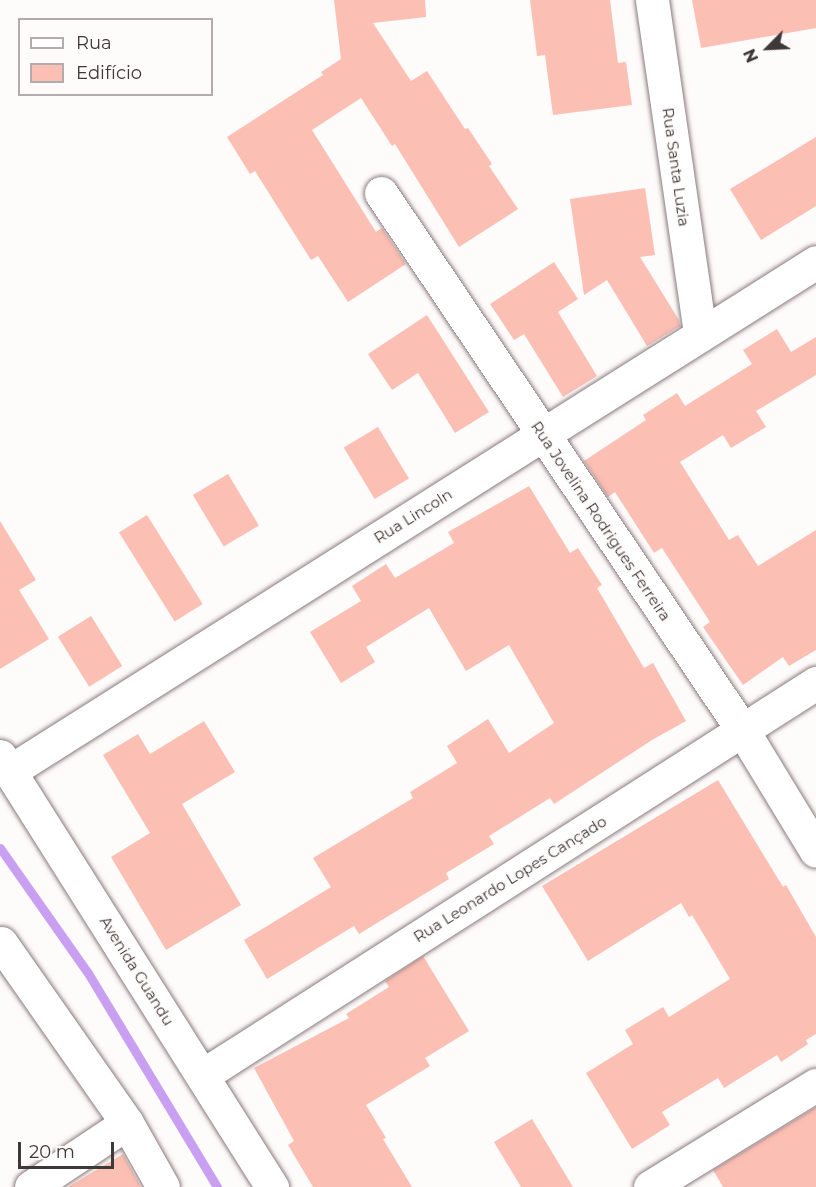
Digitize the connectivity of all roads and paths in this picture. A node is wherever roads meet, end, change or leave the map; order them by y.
1 (652, 0) edge
2 (381, 193) dead end
3 (816, 262) edge
4 (700, 335) junction
5 (542, 434) junction
6 (816, 683) edge
7 (743, 731) junction
8 (5, 764) edge
9 (816, 851) edge
10 (0, 943) edge
11 (203, 1075) junction
12 (816, 1085) edge
13 (127, 1123) junction
14 (31, 1187) edge
15 (163, 1187) edge
16 (272, 1187) edge
17 (650, 1187) edge

1 - 4 street, Rua Santa Luzia
2 - 5 street, Rua Jovelina Rodrigues Ferreira
3 - 4 street, Rua Lincoln
4 - 5 street, Rua Lincoln
5 - 7 street, Rua Jovelina Rodrigues Ferreira
5 - 8 street, Rua Lincoln
6 - 7 street, Rua Leonardo Lopes Cançado
7 - 9 street, Rua Jovelina Rodrigues Ferreira
7 - 11 street, Rua Leonardo Lopes Cançado
8 - 11 street, Avenida Guandu
10 - 13 street
11 - 16 street, Avenida Guandu
12 - 17 street
13 - 14 street
13 - 15 street

